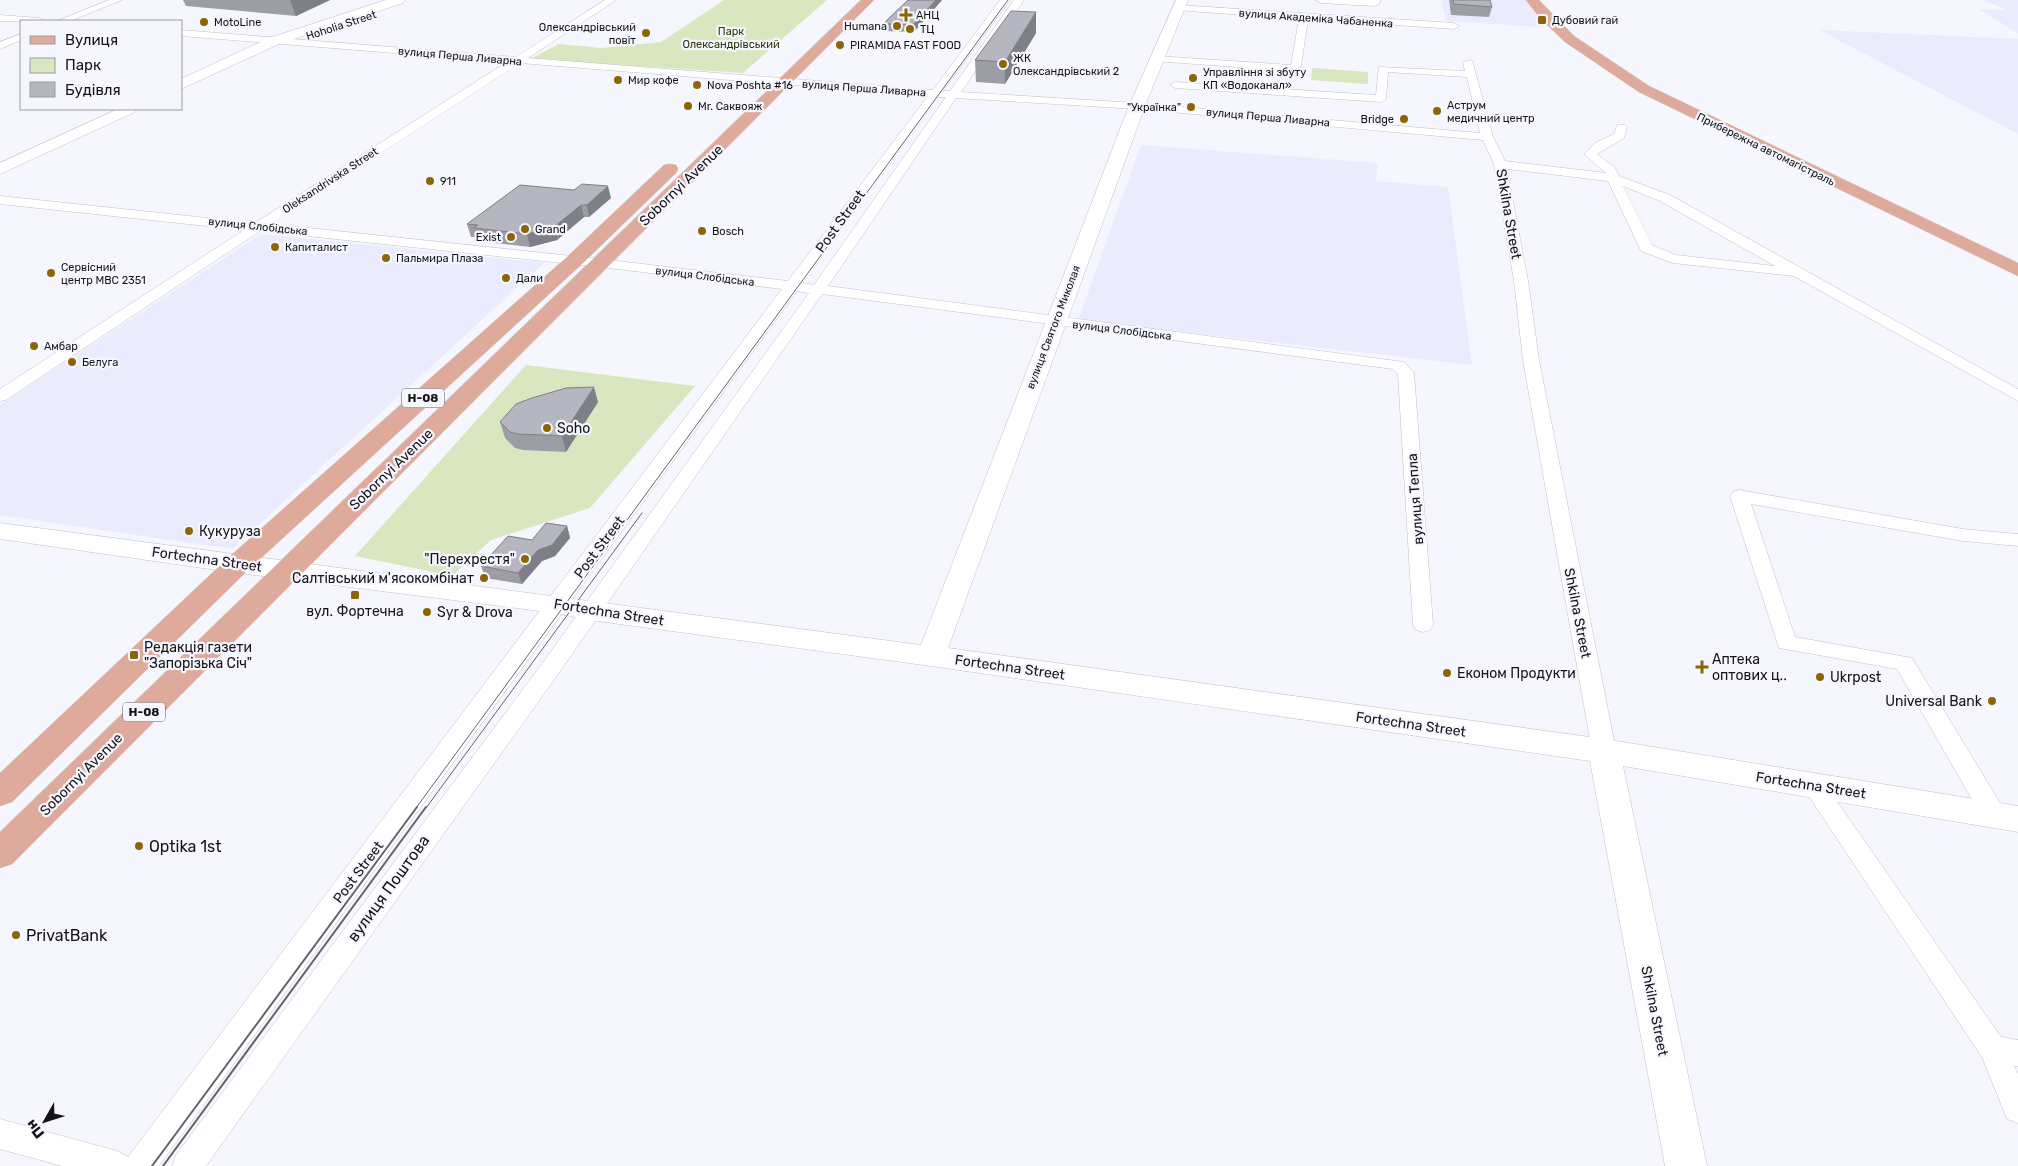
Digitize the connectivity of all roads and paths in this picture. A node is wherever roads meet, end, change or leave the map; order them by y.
1 (117, 0) edge
2 (611, 0) edge
3 (843, 0) edge
4 (868, 0) edge
5 (1005, 0) edge
6 (1019, 0) edge
7 (1321, 0) edge
8 (1375, 0) edge
9 (404, 2) edge
10 (1180, 4) edge
11 (1541, 4) edge
12 (1304, 17) junction
13 (0, 18) edge
14 (26, 20) edge
15 (65, 20) edge
16 (1389, 22) junction
17 (1454, 26) dead end
18 (0, 28) edge
19 (20, 30) edge
20 (1426, 32) dead end
21 (182, 33) edge
22 (20, 37) edge
23 (289, 42) junction
24 (1601, 43) dead end
25 (269, 44) junction
26 (0, 46) edge
27 (1157, 59) junction
28 (515, 61) junction
29 (1468, 62) dead end
30 (1471, 74) junction
31 (1245, 77) junction
32 (763, 80) junction
33 (787, 82) junction
34 (182, 85) edge
35 (1175, 85) dead end
36 (943, 94) junction
37 (1137, 106) junction
38 (128, 110) edge
39 (1621, 127) dead end
40 (1487, 137) junction
41 (1500, 164) junction
42 (0, 169) edge
43 (1613, 178) junction
44 (0, 200) edge
45 (259, 226) junction
46 (1964, 226) dead end
47 (575, 260) junction
48 (600, 263) junction
49 (2018, 270) edge
50 (1796, 272) junction
51 (792, 286) junction
52 (818, 291) junction
53 (1054, 322) junction
54 (1406, 372) joint
55 (0, 396) edge
56 (2018, 396) edge
57 (0, 531) edge
58 (2018, 540) edge
59 (238, 564) junction
60 (288, 570) junction
61 (556, 604) junction
62 (590, 611) junction
63 (1423, 625) dead end
64 (931, 656) junction
65 (1604, 751) junction
66 (1814, 786) junction
67 (0, 793) edge
68 (2006, 817) edge
69 (0, 854) edge
70 (2005, 1051) edge
71 (2018, 1109) edge
72 (0, 1134) edge
73 (117, 1166) edge
74 (140, 1166) edge
75 (187, 1166) edge
76 (1686, 1166) edge

1 - 15 street
2 - 28 street, Oleksandrivska Street
3 - 32 main road, Sobornyi Avenue / Н-08
4 - 33 main road, Sobornyi Avenue / Н-08
5 - 36 street, Post Street
6 - 36 street, Post Street
7 - 8 street
9 - 23 street, Hoholia Street
9 - 25 street, Hoholia Street
10 - 12 street, вулиця Академіка Чабаненка
10 - 27 street, вулиця Святого Миколая
11 - 49 main road, Прибережна автомагістраль
12 - 16 street, вулиця Академіка Чабаненка
12 - 31 street
13 - 14 street
16 - 17 street, вулиця Академіка Чабаненка
16 - 20 street
18 - 19 street
21 - 25 street
22 - 26 street
23 - 25 street, Hoholia Street
23 - 28 street, вулиця Перша Ливарна
24 - 46 main road, Прибережна автомагістраль
25 - 34 street, Hoholia Street
27 - 31 street
27 - 37 street, вулиця Святого Миколая
28 - 32 street, вулиця Перша Ливарна
28 - 45 street, Oleksandrivska Street
29 - 30 street, Shkilna Street
30 - 31 street
30 - 40 street, Shkilna Street
31 - 35 street
32 - 33 street, вулиця Перша Ливарна
32 - 47 main road, Sobornyi Avenue / Н-08
33 - 36 street, вулиця Перша Ливарна
33 - 48 main road, Sobornyi Avenue / Н-08
36 - 37 street, вулиця Перша Ливарна
36 - 51 street, Post Street
36 - 52 street, Post Street
37 - 40 street, вулиця Перша Ливарна
37 - 53 street, вулиця Святого Миколая
38 - 42 street
39 - 43 street
40 - 41 street, Shkilna Street
41 - 43 street
41 - 65 street, Shkilna Street
43 - 50 street
43 - 50 street
44 - 45 street, вулиця Слобідська
45 - 47 street, вулиця Слобідська
45 - 55 street, Oleksandrivska Street
47 - 48 street, вулиця Слобідська
47 - 59 main road, Sobornyi Avenue / Н-08
48 - 51 street, вулиця Слобідська
48 - 60 main road, Sobornyi Avenue / Н-08
50 - 56 street
51 - 52 street, вулиця Слобідська
51 - 61 street, Post Street
52 - 53 street, вулиця Слобідська
52 - 62 street, Post Street
53 - 54 street, вулиця Слобідська
53 - 64 street, вулиця Святого Миколая
54 - 63 street, вулиця Тепла
57 - 59 street, Fortechna Street
58 - 68 street
59 - 60 street, Fortechna Street
59 - 67 main road, Sobornyi Avenue / Н-08
60 - 61 street, Fortechna Street
60 - 69 main road, Sobornyi Avenue / Н-08
61 - 62 street, Fortechna Street
61 - 74 street, Post Street
62 - 64 street, Fortechna Street
62 - 75 street, вулиця Поштова
64 - 65 street, Fortechna Street
65 - 66 street, Fortechna Street
65 - 76 street, Shkilna Street
66 - 68 street, Fortechna Street
66 - 70 street
70 - 71 street
72 - 73 street

